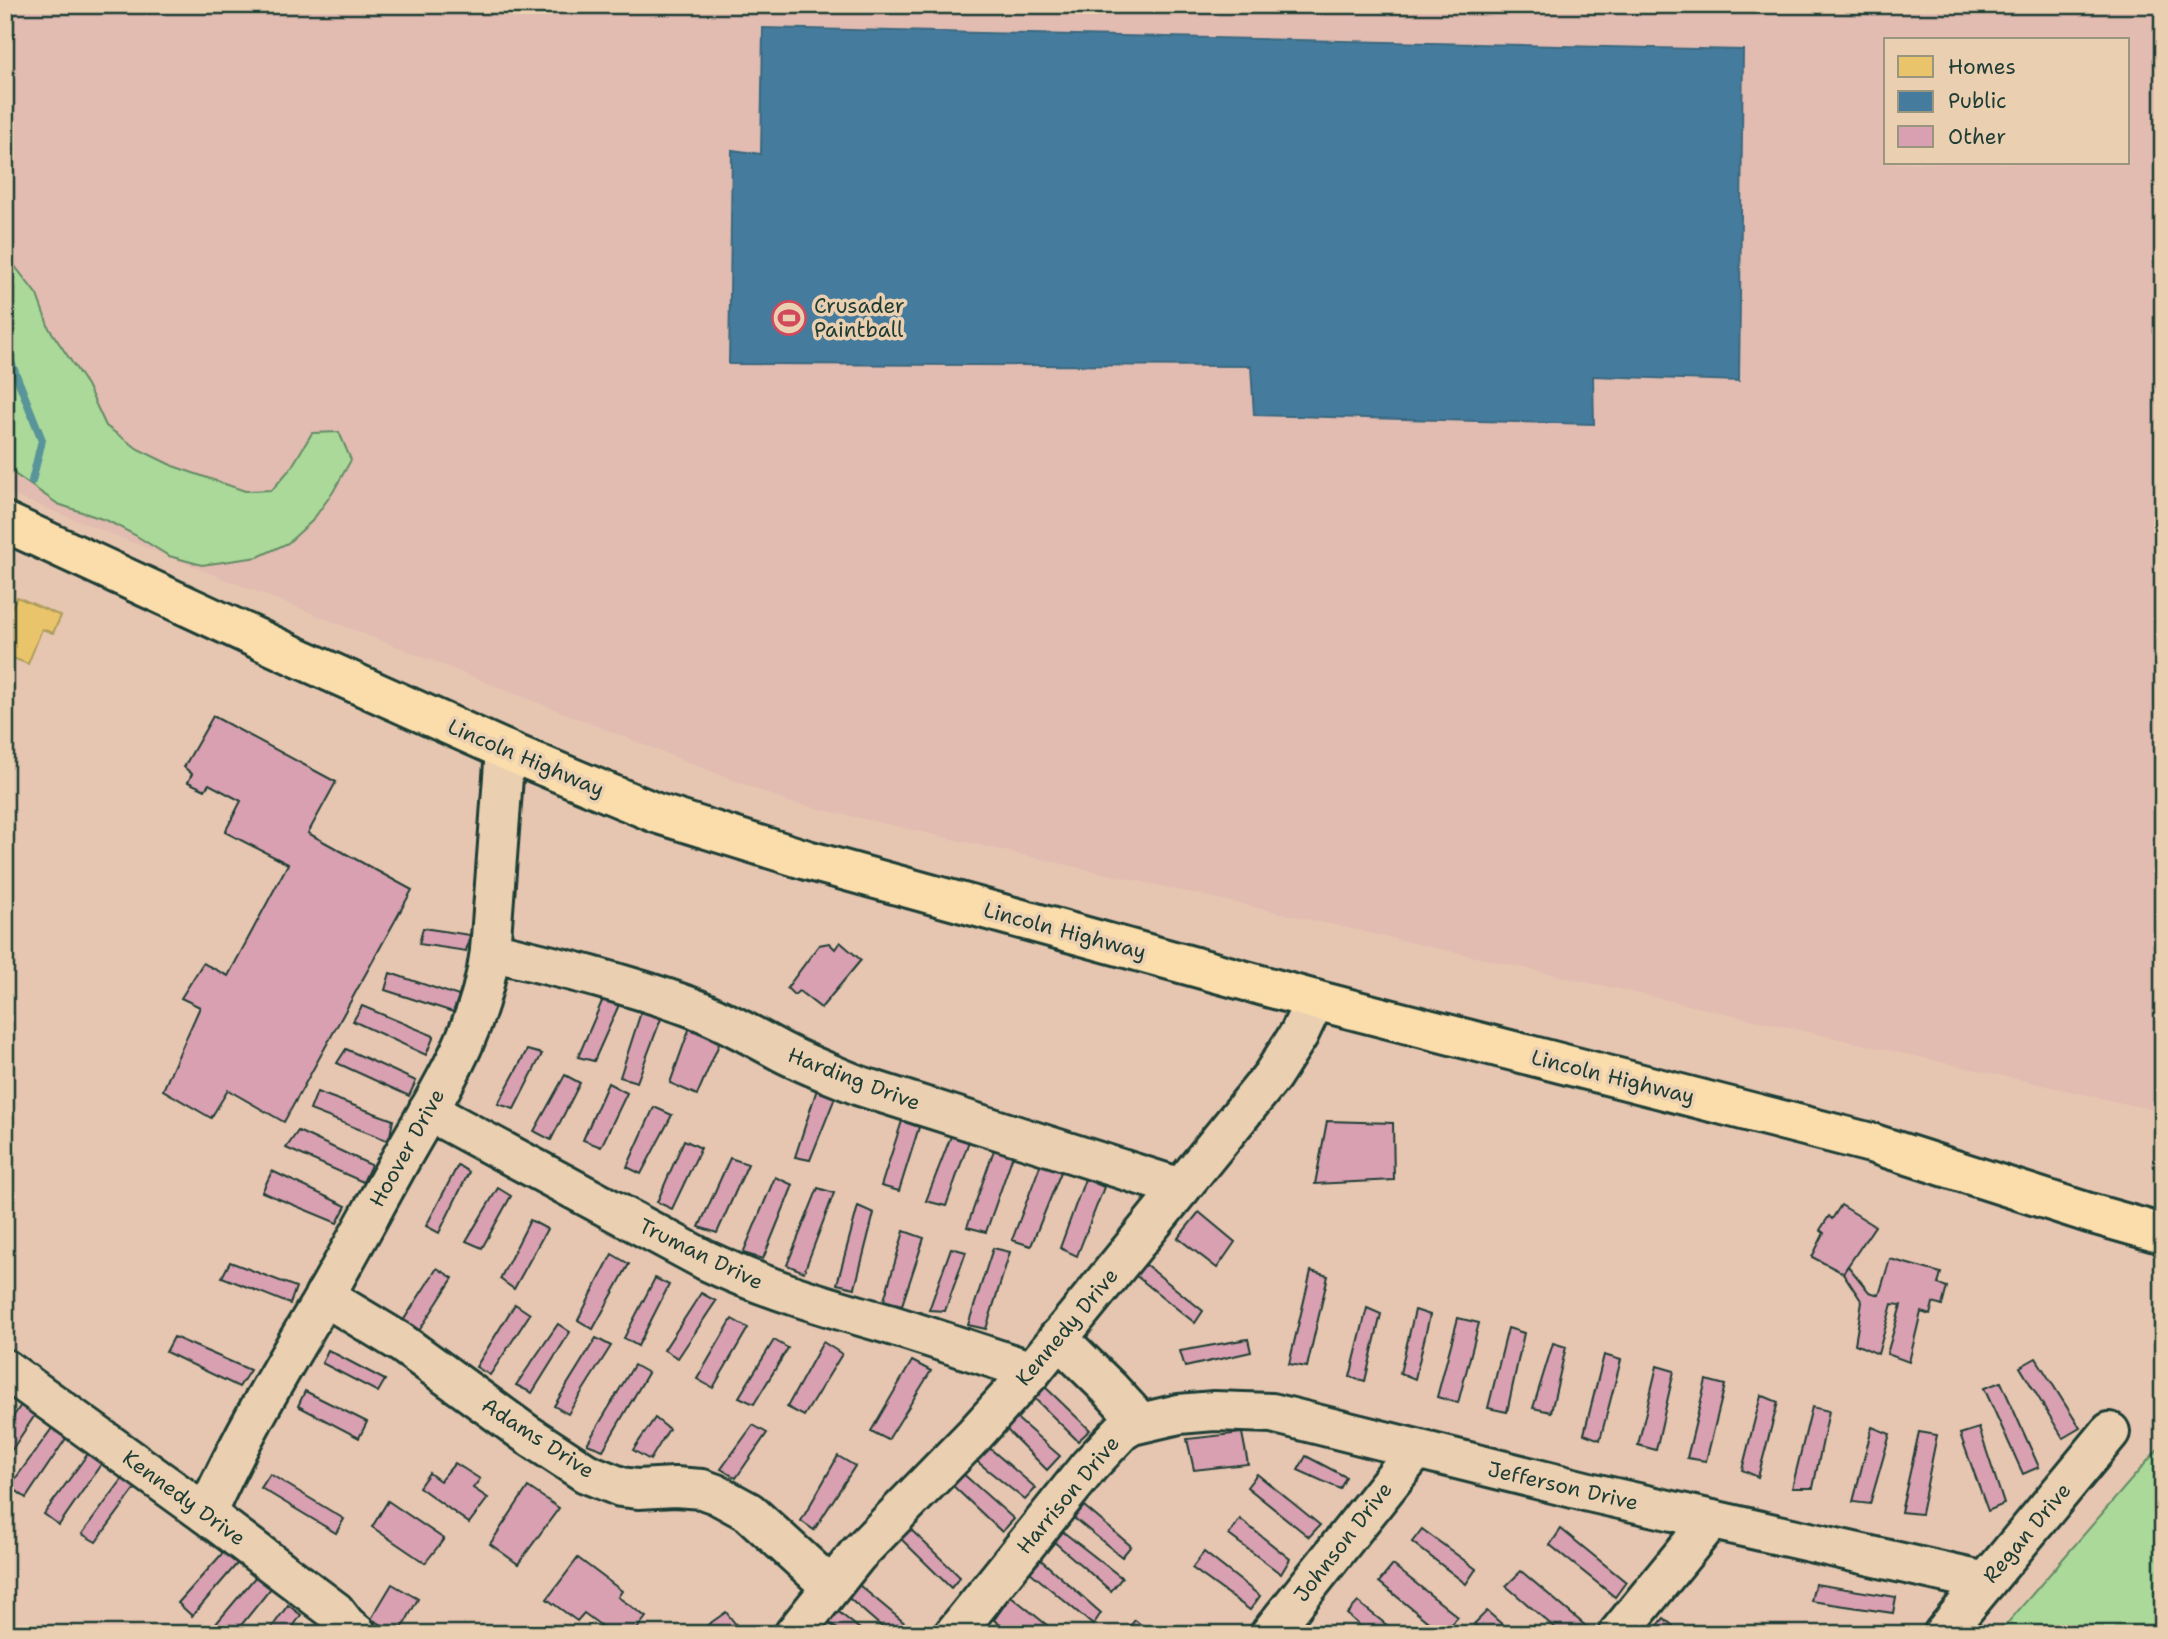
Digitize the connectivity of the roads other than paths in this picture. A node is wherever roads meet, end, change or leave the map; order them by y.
1 (5, 522) edge
2 (505, 750) junction
3 (490, 951) junction
4 (1315, 1000) junction
5 (428, 1111) junction
6 (1181, 1188) junction
7 (2163, 1234) edge
8 (324, 1296) junction
9 (1058, 1338) junction
10 (5, 1369) edge
11 (1032, 1371) junction
12 (1140, 1423) junction
13 (2110, 1432) dead end
14 (1416, 1450) junction
15 (206, 1514) junction
16 (1711, 1520) junction
17 (1986, 1582) junction
18 (830, 1587) junction
19 (357, 1634) edge
20 (794, 1634) edge
21 (954, 1634) edge
22 (1270, 1634) edge
23 (1618, 1634) edge
24 (1942, 1634) edge

1 - 2 main road, Lincoln Highway
2 - 3 street, Hoover Drive
2 - 4 main road, Lincoln Highway
3 - 5 street, Hoover Drive
3 - 6 street, Harding Drive
4 - 6 street, Kennedy Drive
4 - 7 main road, Lincoln Highway
5 - 8 street, Hoover Drive
5 - 11 street, Truman Drive
6 - 9 street, Kennedy Drive
8 - 15 street, Hoover Drive
8 - 18 street, Adams Drive
9 - 11 street, Kennedy Drive
9 - 12 street, Harrison Drive
10 - 15 street, Kennedy Drive
11 - 18 street, Kennedy Drive
12 - 14 street, Jefferson Drive
12 - 21 street, Harrison Drive
13 - 17 street, Regan Drive
14 - 16 street, Jefferson Drive
14 - 22 street, Johnson Drive
15 - 19 street, Kennedy Drive
16 - 17 street, Jefferson Drive
16 - 23 street
17 - 24 street, Regan Drive
18 - 20 street, Kennedy Drive

